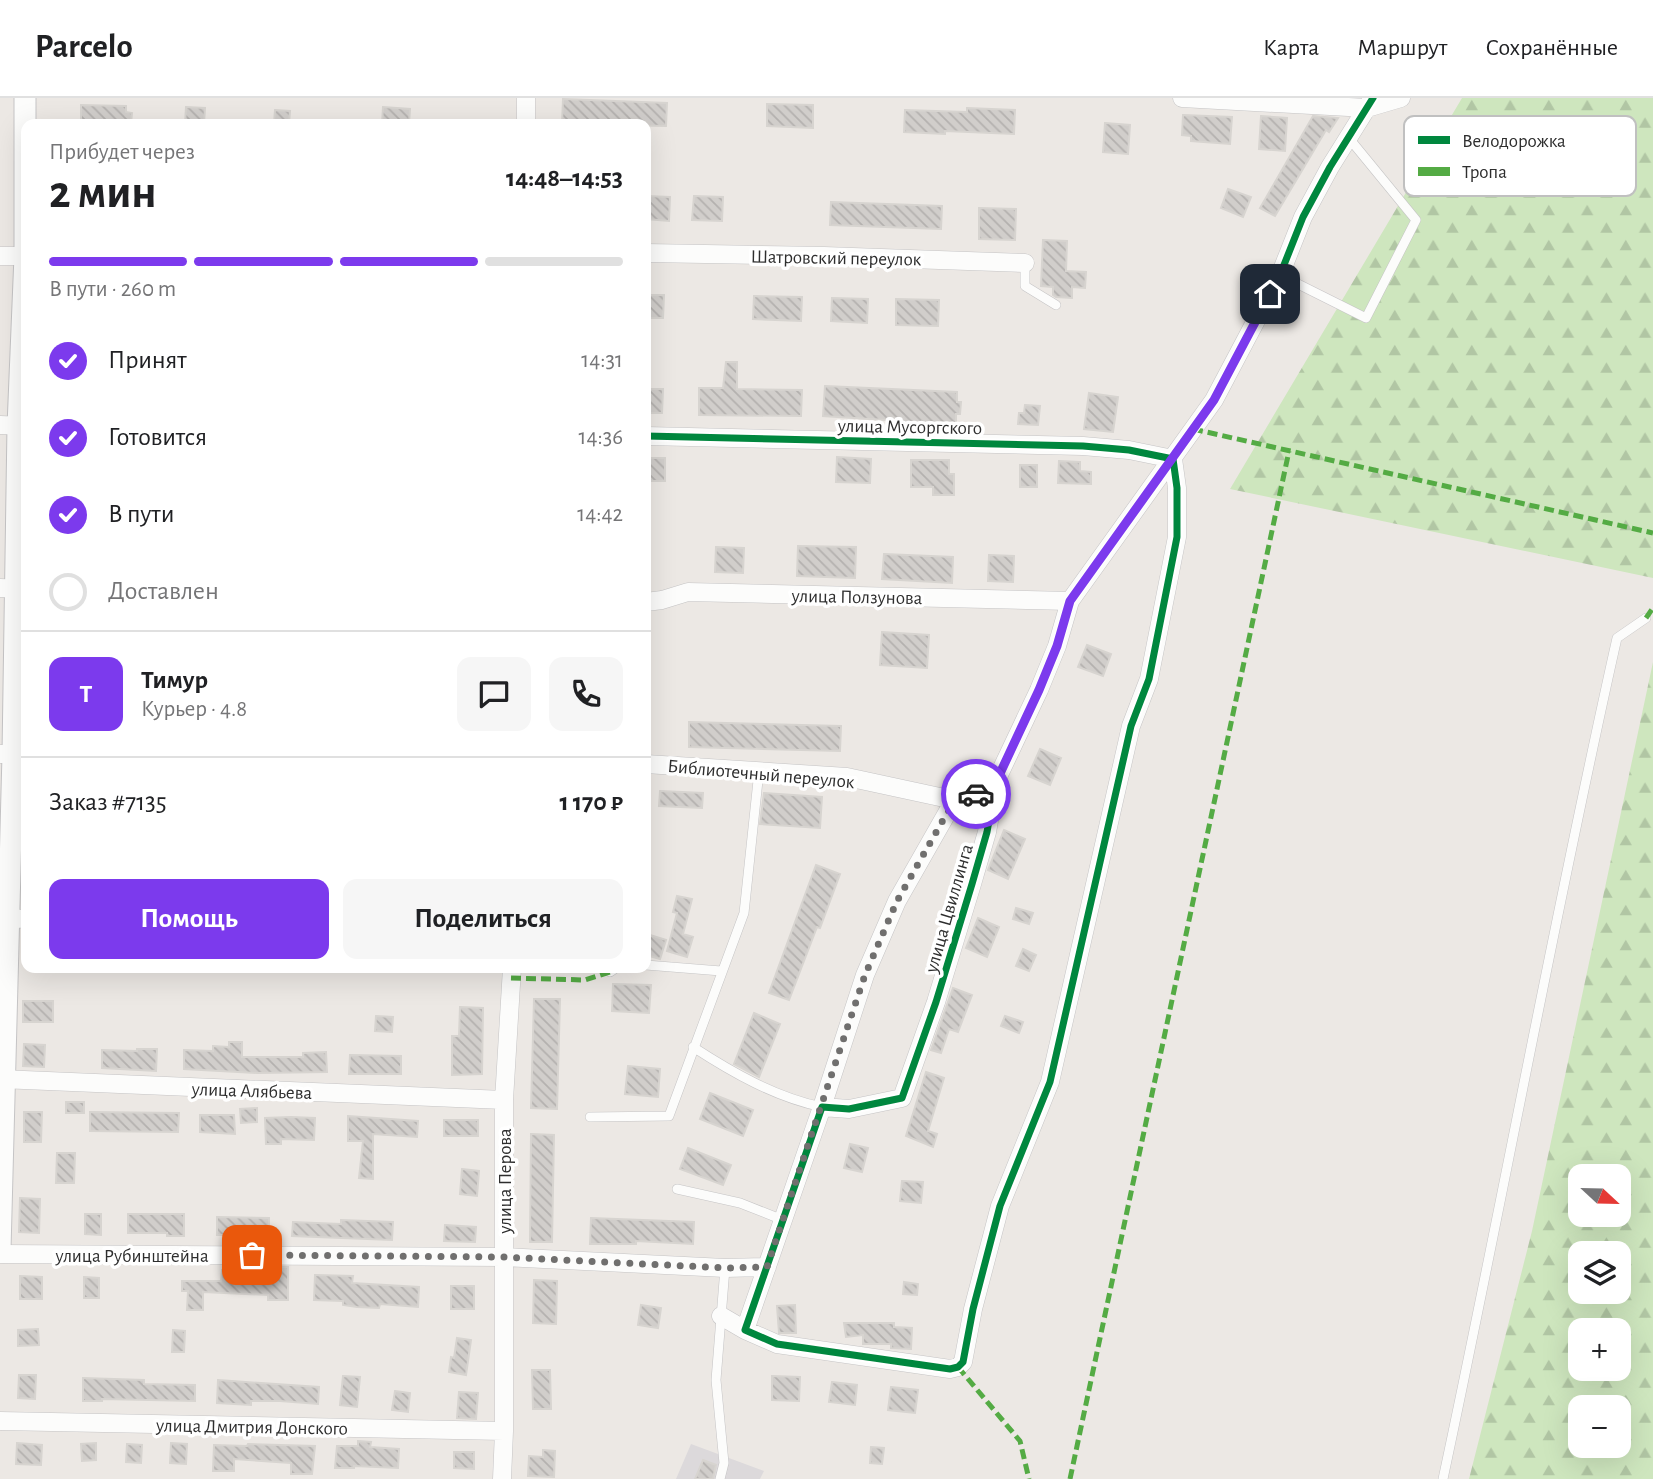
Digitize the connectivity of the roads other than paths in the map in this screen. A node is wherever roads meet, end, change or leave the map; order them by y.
1 (24, 98) edge
2 (526, 98) edge
3 (1182, 98) edge
4 (1401, 98) edge
5 (1370, 103) edge
6 (24, 119) edge
7 (526, 119) edge
8 (1349, 137) junction
9 (651, 253) edge
10 (0, 256) edge
11 (21, 256) edge
12 (1025, 263) joint
13 (1280, 275) junction
14 (1056, 305) dead end
15 (21, 324) edge
16 (15, 425) edge
17 (651, 436) edge
18 (1173, 459) junction
19 (14, 589) edge
20 (651, 601) edge
21 (1070, 601) junction
22 (1646, 618) dead end
23 (13, 754) edge
24 (651, 764) edge
25 (759, 771) junction
26 (996, 782) junction
27 (955, 799) junction
28 (12, 918) edge
29 (651, 965) edge
30 (721, 971) junction
31 (512, 973) edge
32 (693, 1047) junction
33 (2, 1079) edge
34 (504, 1100) junction
35 (822, 1107) junction
36 (590, 1117) dead end
37 (677, 1189) dead end
38 (783, 1220) junction
39 (0, 1252) edge
40 (503, 1257) junction
41 (767, 1267) junction
42 (726, 1268) junction
43 (721, 1317) junction
44 (745, 1330) junction
45 (0, 1421) edge
46 (504, 1431) junction
47 (502, 1479) edge
48 (720, 1479) edge
49 (1443, 1479) edge

1 - 6 street
2 - 7 street
3 - 5 street
4 - 5 street
5 - 8 street, улица Цвиллинга
8 - 13 street, улица Цвиллинга
8 - 13 lane
9 - 12 street, Шатровский переулок
10 - 11 street
12 - 14 lane
13 - 18 street, улица Цвиллинга
15 - 16 street
16 - 19 street
17 - 18 street, улица Мусоргского
18 - 21 street, улица Цвиллинга
18 - 44 street
19 - 23 street
20 - 21 street, улица Ползунова
21 - 26 street, улица Цвиллинга
22 - 49 lane
23 - 28 street
24 - 25 street, Библиотечный переулок
25 - 27 street, Библиотечный переулок
25 - 30 lane
26 - 27 street, Библиотечный переулок
26 - 35 street, улица Цвиллинга
27 - 35 street
28 - 33 street
29 - 30 lane
30 - 32 lane
31 - 34 street, улица Перова
32 - 35 lane
32 - 36 lane
33 - 34 street, улица Алябьева
33 - 39 street
34 - 40 street, улица Перова
35 - 38 street
37 - 38 lane
38 - 41 street
39 - 40 street, улица Рубинштейна
40 - 42 street, улица Рубинштейна
40 - 46 street, улица Перова
41 - 42 street, улица Рубинштейна
41 - 44 street
42 - 43 lane
43 - 44 street
43 - 48 lane
45 - 46 street, улица Дмитрия Донского
46 - 47 street, улица Перова

